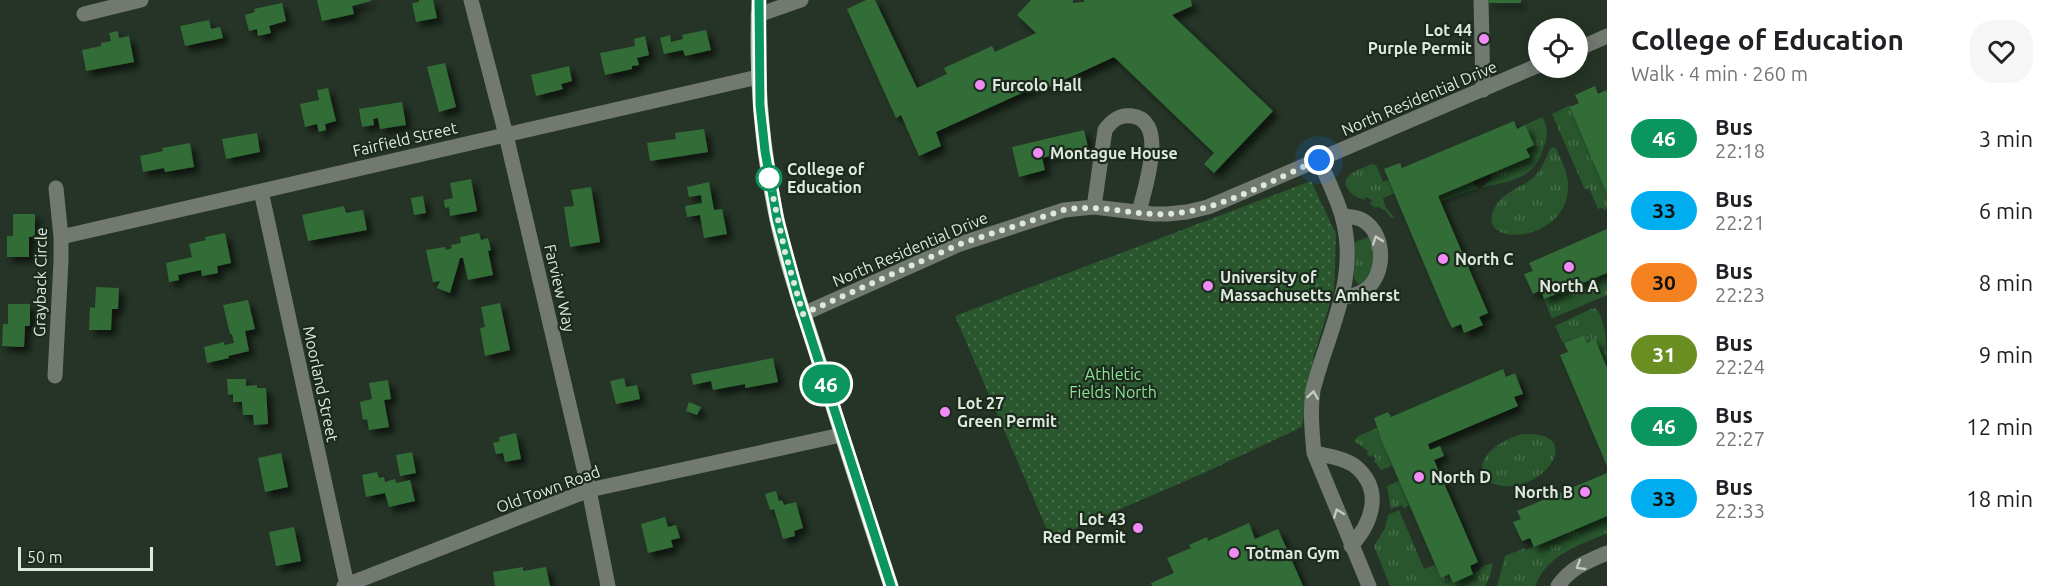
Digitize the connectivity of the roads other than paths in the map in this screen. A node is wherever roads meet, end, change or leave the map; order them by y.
1 (141, 0) edge
2 (471, 0) edge
3 (801, 0) edge
4 (1481, 0) edge
5 (758, 7) edge
6 (84, 14) dead end
7 (1607, 36) edge
8 (1588, 45) edge
9 (1528, 71) edge
10 (758, 77) junction
11 (1483, 90) junction
12 (506, 135) junction
13 (1319, 160) junction
14 (56, 188) dead end
15 (261, 191) junction
16 (1095, 207) junction
17 (1138, 212) junction
18 (1342, 216) junction
19 (61, 237) junction
20 (1343, 297) junction
21 (803, 314) junction
22 (55, 376) dead end
23 (841, 435) junction
24 (1314, 453) junction
25 (590, 490) junction
26 (1351, 546) junction
27 (1607, 553) edge
28 (346, 585) edge
29 (608, 586) edge
30 (891, 586) edge
31 (1369, 586) edge
32 (1558, 586) edge

1 - 6 street
2 - 12 street, Farview Way
3 - 5 street
4 - 11 street
5 - 10 main road
7 - 8 street
9 - 11 street, North Residential Drive
10 - 12 street, Fairfield Street
10 - 21 main road
11 - 13 street, North Residential Drive
12 - 15 street, Fairfield Street
12 - 25 street, Farview Way
13 - 17 street, North Residential Drive
13 - 18 street
14 - 19 street, Grayback Circle
15 - 19 street, Fairfield Street
15 - 28 street, Moorland Street
16 - 17 street, North Residential Drive
16 - 17 street
16 - 21 street, North Residential Drive
18 - 20 street
20 -> 18 street
19 - 22 street, Grayback Circle
24 -> 20 street
21 - 23 main road
23 - 25 street, Old Town Road
23 - 30 main road
26 -> 24 street
24 - 26 street
25 - 28 street, Old Town Road
25 - 29 street, Farview Way
26 - 31 street
27 -> 32 street

